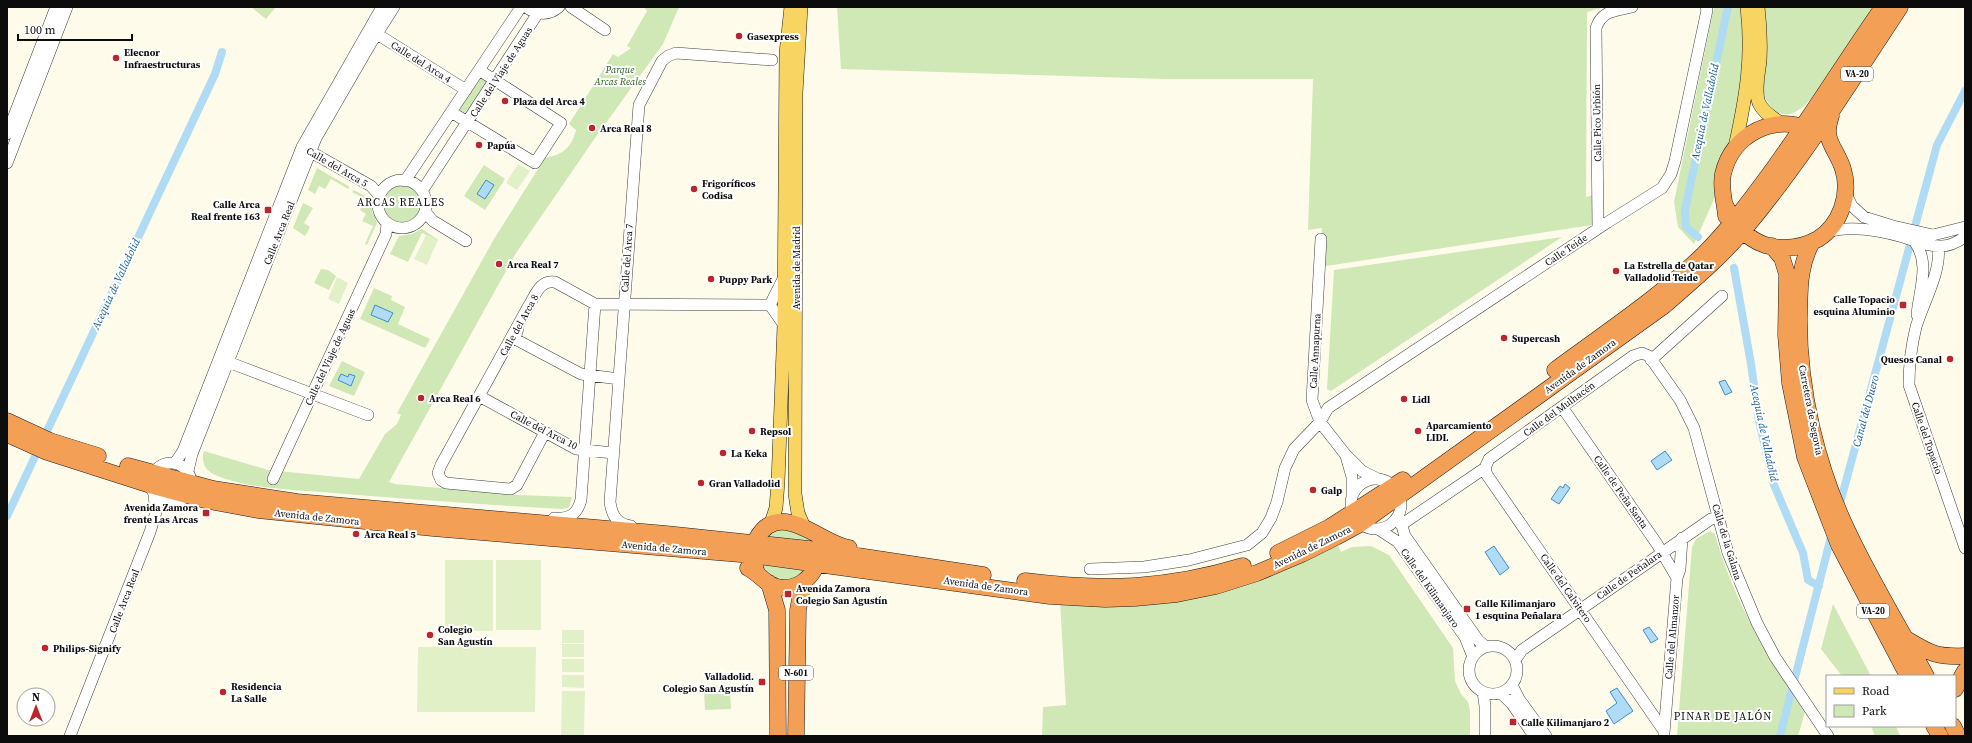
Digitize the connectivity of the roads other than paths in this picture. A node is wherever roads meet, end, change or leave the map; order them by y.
1 (56, 7) edge
2 (67, 7) edge
3 (382, 7) edge
4 (394, 7) edge
5 (521, 7) edge
6 (526, 7) edge
7 (559, 7) edge
8 (570, 7) edge
9 (791, 7) edge
10 (802, 7) edge
11 (1632, 7) edge
12 (1706, 7) edge
13 (1747, 7) edge
14 (1758, 7) edge
15 (1883, 7) edge
16 (1900, 7) edge
17 (538, 13) junction
18 (605, 30) dead end
19 (377, 34) junction
20 (772, 60) dead end
21 (1846, 61) junction
22 (479, 70) junction
23 (495, 80) junction
24 (466, 90) junction
25 (1833, 108) junction
26 (451, 112) junction
27 (468, 122) junction
28 (1783, 124) junction
29 (1810, 130) junction
30 (7, 134) edge
31 (1832, 146) junction
32 (1735, 147) junction
33 (306, 149) junction
34 (7, 163) edge
35 (405, 181) junction
36 (422, 191) junction
37 (381, 192) junction
38 (1846, 194) junction
39 (423, 215) junction
40 (1965, 226) edge
41 (389, 228) junction
42 (1598, 228) junction
43 (1733, 229) junction
44 (1827, 232) junction
45 (1904, 233) junction
46 (1920, 236) junction
47 (1963, 238) edge
48 (1321, 239) dead end
49 (466, 241) dead end
50 (1812, 242) junction
51 (1765, 244) junction
52 (1938, 246) junction
53 (1936, 270) junction
54 (784, 276) junction
55 (1722, 296) dead end
56 (595, 304) junction
57 (770, 305) junction
58 (1665, 305) junction
59 (624, 306) junction
60 (519, 323) junction
61 (784, 325) junction
62 (1916, 326) junction
63 (1652, 360) junction
64 (228, 362) junction
65 (590, 375) junction
66 (619, 379) junction
67 (313, 394) junction
68 (479, 396) junction
69 (1562, 407) junction
70 (368, 415) dead end
71 (7, 421) edge
72 (1320, 422) junction
73 (545, 432) junction
74 (7, 434) edge
75 (28, 438) junction
76 (585, 450) junction
77 (613, 453) junction
78 (1345, 454) junction
79 (175, 463) junction
80 (1486, 466) junction
81 (1817, 472) junction
82 (1418, 475) junction
83 (273, 479) dead end
84 (152, 484) junction
85 (189, 484) junction
86 (1394, 498) junction
87 (170, 504) junction
88 (462, 516) junction
89 (1361, 516) junction
90 (1718, 517) junction
91 (770, 526) junction
92 (806, 529) junction
93 (150, 532) junction
94 (666, 534) junction
95 (1682, 538) junction
96 (1965, 548) edge
97 (753, 549) junction
98 (716, 552) junction
99 (1661, 552) junction
100 (818, 556) junction
101 (1090, 569) dead end
102 (947, 575) junction
103 (763, 578) junction
104 (1677, 578) junction
105 (806, 581) junction
106 (1581, 609) junction
107 (1906, 640) junction
108 (1486, 647) junction
109 (1512, 656) junction
110 (1965, 656) edge
111 (1472, 657) junction
112 (779, 665) junction
113 (1965, 671) edge
114 (1907, 675) edge
115 (1925, 675) edge
116 (1512, 685) junction
117 (1956, 687) edge
118 (1491, 693) junction
119 (1666, 702) junction
120 (1651, 712) junction
121 (1935, 727) edge
122 (1954, 727) edge
123 (1664, 734) edge
124 (70, 736) edge
125 (768, 736) edge
126 (778, 736) edge
127 (796, 736) edge
128 (1485, 736) edge
129 (1534, 736) edge
130 (1546, 736) edge
131 (1828, 736) edge
132 (1940, 736) edge
133 (1958, 736) edge

1 - 30 street
2 - 34 street
3 - 33 street, Calle Arca Real
4 - 19 street, Calle Arca Real
5 - 22 street, Calle del Viaje de Aguas
6 - 17 street
7 - 17 street
8 - 18 street
9 - 54 main road, Avenida de Madrid
10 - 92 main road, Avenida de Madrid
11 - 42 street, Calle Pico Urbión
12 - 42 street, Calle Teide
13 - 32 main road
14 - 28 main road
15 - 21 highway, VA-20
16 - 25 highway, VA-20
17 - 23 street, Calle del Viaje de Aguas
19 - 24 street, Calle del Arca 4
19 - 33 street, Calle Arca Real
20 - 59 street, Calle del Arca 7
21 - 28 highway
21 - 29 highway, VA-20
22 - 23 street
22 - 24 street, Calle del Viaje de Aguas
23 - 27 street, Calle del Viaje de Aguas
23 - 27 street
24 - 26 street, Calle del Viaje de Aguas
25 - 29 highway, VA-20
25 - 31 highway
26 - 27 street
26 - 35 street, Calle del Viaje de Aguas
27 - 36 street, Calle del Viaje de Aguas
28 - 29 highway
28 - 32 highway
29 - 31 highway, VA-20
29 - 43 highway, Avenida de Zamora
31 - 38 highway, VA-20
32 - 43 highway
33 - 37 street, Calle del Arca 5
33 - 64 street, Calle Arca Real
33 - 79 street, Calle Arca Real
35 - 36 street
35 - 37 street
36 - 39 street
37 - 41 street
38 - 44 highway, VA-20
38 - 45 street
39 - 41 street
39 - 49 street
40 - 46 street
41 - 67 street, Calle del Viaje de Aguas
42 - 72 street, Calle Teide
43 - 51 highway, VA-20
43 - 58 highway, Avenida de Zamora
43 - 82 highway, Avenida de Zamora
44 - 45 street
44 - 50 highway, VA-20
45 - 46 street
46 - 52 street
46 - 62 street, Calle del Topacio
47 - 52 street
47 - 53 street, Calle del Topacio
48 - 72 street, Calle Annapurna
50 - 51 highway, VA-20
50 - 81 highway, Carretera de Segovia / VA-20
51 - 58 highway
51 - 81 highway, Carretera de Segovia / VA-20
52 - 53 street, Calle del Topacio
53 - 62 street, Calle del Topacio
54 - 57 street
54 - 61 main road, Avenida de Madrid
55 - 63 street
56 - 59 street, Calle del Arca 8
56 - 60 street, Calle del Arca 8
56 - 65 street
57 - 59 street, Calle del Arca 8
57 - 61 street, Avenida de Madrid
58 - 82 highway, Avenida de Zamora
59 - 66 street, Calle del Arca 7
60 - 65 street
60 - 68 street, Calle del Arca 8
61 - 91 main road, Avenida de Madrid
62 - 96 street, Calle del Topacio
63 - 69 street, Calle del Mulhacén
63 - 90 street, Calle de la Galana
64 - 67 street
64 - 85 street, Calle Arca Real
65 - 66 street
65 - 76 street
66 - 77 street, Calle del Arca 7
67 - 70 street
67 - 83 street, Calle del Viaje de Aguas
68 - 73 street, Calle del Arca 10
68 - 73 street, Calle del Arca 8
69 - 80 street, Calle del Mulhacén
69 - 99 street, Calle de Peña Santa
71 - 75 highway, Avenida de Zamora
72 - 78 street, Calle Annapurna
72 - 101 street, Calle Teide
73 - 76 street, Calle del Arca 10
74 - 75 highway, Avenida de Zamora
75 - 84 highway, Avenida de Zamora
76 - 77 street, Calle del Arca 10
76 - 88 street
77 - 94 street, Calle del Arca 7
78 - 86 street, Calle Annapurna
78 - 89 street, Calle Annapurna
79 - 84 street
79 - 85 street
80 - 86 street, Calle del Mulhacén
80 - 106 street, Calle del Calvitero
81 - 107 highway, Carretera de Segovia / VA-20
81 - 114 highway, Carretera de Segovia / VA-20
82 - 86 highway
82 - 86 highway, Avenida de Zamora
84 - 85 highway, Avenida de Zamora
84 - 87 street
84 - 93 street, Calle Arca Real
85 - 87 street
85 - 88 highway, Avenida de Zamora
85 - 98 highway, Avenida de Zamora
86 - 89 highway, Avenida de Zamora
86 - 89 street, Calle del Mulhacén
86 - 108 street, Calle del Kilimanjaro
87 - 93 street, Calle Arca Real
88 - 94 highway, Avenida de Zamora
89 - 102 highway, Avenida de Zamora
89 - 111 street, Calle del Kilimanjaro
90 - 95 street, Calle de Peñalara
90 - 131 street, Calle de la Galana
91 - 92 highway
91 - 97 highway
92 - 100 highway
92 - 102 highway
93 - 124 street, Calle Arca Real
94 - 97 highway, Avenida de Zamora
95 - 99 street, Calle de Peñalara
95 - 104 street, Calle del Almanzor
97 - 98 highway, Avenida de Zamora
97 - 100 highway, Avenida de Zamora
97 - 103 highway
98 - 103 highway
99 - 104 street, Calle de Peña Santa
99 - 106 street, Calle de Peñalara
100 - 102 highway, Avenida de Zamora
100 - 105 highway
102 - 105 highway
103 - 105 highway
103 - 112 highway, N-601
104 - 119 street, Calle del Almanzor
105 - 127 highway, N-601
106 - 109 street, Calle de Peñalara
106 - 120 street, Calle del Calvitero
107 - 110 highway
107 - 115 highway, Carretera de Segovia / VA-20
108 - 109 street
108 - 111 street
109 - 116 street
111 - 118 street, Calle del Kilimanjaro
112 - 125 highway
112 - 126 highway, N-601
113 - 117 highway
116 - 118 street
116 - 130 street
118 - 128 street
118 - 129 street, Calle del Kilimanjaro
119 - 120 street
119 - 123 street, Calle del Almanzor
120 - 123 street, Calle del Calvitero
121 - 132 highway
122 - 133 highway

